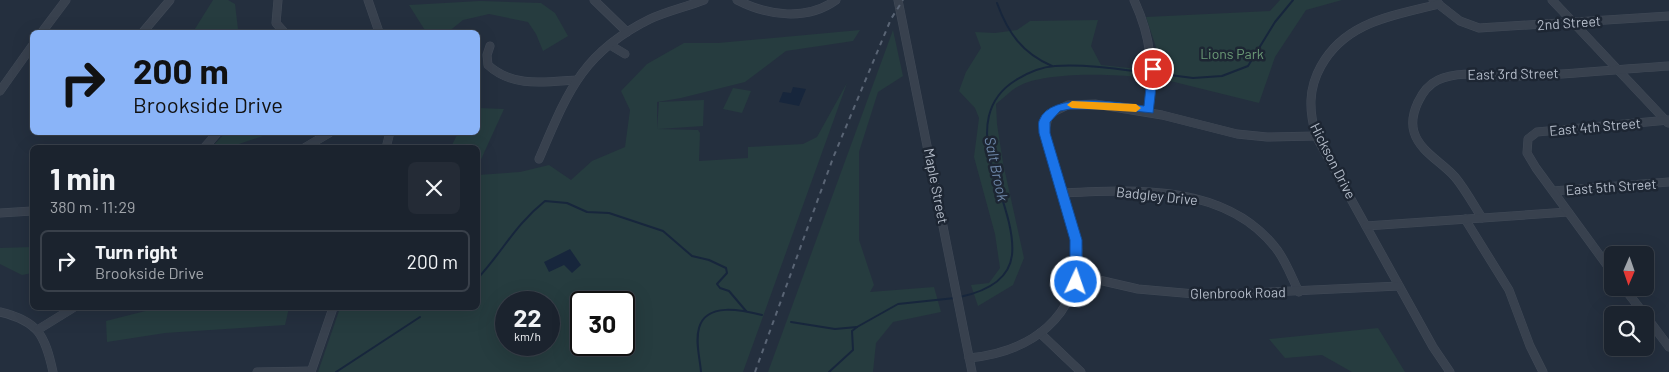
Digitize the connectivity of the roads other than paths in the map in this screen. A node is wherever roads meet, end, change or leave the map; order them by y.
1 (66, 0) edge
2 (170, 0) edge
3 (278, 0) edge
4 (368, 0) edge
5 (594, 0) edge
6 (704, 0) edge
7 (737, 0) edge
8 (836, 0) edge
9 (898, 0) edge
10 (1134, 0) edge
11 (1552, 0) edge
12 (1436, 2) edge
13 (685, 3) edge
14 (1669, 16) edge
15 (1573, 23) junction
16 (44, 30) edge
17 (145, 30) edge
18 (282, 30) edge
19 (378, 30) edge
20 (627, 32) junction
21 (610, 45) junction
22 (490, 46) dead end
23 (30, 49) edge
24 (625, 54) dead end
25 (1669, 66) edge
26 (1617, 69) junction
27 (576, 80) junction
28 (0, 91) edge
29 (1149, 110) junction
30 (1668, 122) edge
31 (215, 135) edge
32 (326, 135) edge
33 (1316, 136) junction
34 (207, 145) edge
35 (309, 145) edge
36 (539, 159) dead end
37 (1669, 182) edge
38 (1553, 191) junction
39 (1063, 194) junction
40 (30, 211) edge
41 (1568, 212) junction
42 (0, 213) edge
43 (1482, 218) junction
44 (1465, 219) junction
45 (1366, 226) junction
46 (1604, 261) edge
47 (1077, 275) junction
48 (1400, 286) junction
49 (1298, 292) junction
50 (1630, 296) edge
51 (1638, 306) edge
52 (70, 310) edge
53 (332, 310) edge
54 (0, 312) edge
55 (1654, 327) edge
56 (39, 330) junction
57 (1040, 334) junction
58 (1669, 348) edge
59 (969, 358) junction
60 (311, 371) edge
61 (54, 372) edge
62 (257, 372) edge
63 (972, 372) edge
64 (1081, 372) edge
65 (1450, 372) edge
66 (1543, 372) edge

1 - 16 street
2 - 17 street
3 - 18 street
4 - 19 street
5 - 20 street
6 - 13 street
7 - 8 street
9 - 59 street, Maple Street
10 - 29 street
11 - 15 street
12 - 15 street, 2nd Street
12 - 33 street, Hickson Drive
13 - 20 street
14 - 15 street, 2nd Street
15 - 26 street
20 - 21 street
21 - 24 street
21 - 27 street
22 - 27 street
23 - 28 street
25 - 26 street, East 3rd Street
26 - 30 street
26 - 43 street, East 3rd Street
27 - 36 street
29 - 33 street
29 - 39 street
30 - 38 street, East 4th Street
31 - 34 street
32 - 35 street
33 - 45 street, Hickson Drive
37 - 38 street, East 5th Street
38 - 41 street
39 - 47 street
39 - 49 street, Badgley Drive
40 - 42 street
41 - 43 street
41 - 46 street
43 - 44 street
44 - 45 street
44 - 66 street
45 - 48 street, Hickson Drive
47 - 49 street, Glenbrook Road
47 - 57 street
48 - 49 street, Glenbrook Road
48 - 65 street, Hickson Drive
50 - 51 street
52 - 56 street
53 - 60 street
54 - 56 street
55 - 58 street
56 - 61 street
57 - 59 street
57 - 64 street
59 - 63 street, Maple Street
60 - 62 street

